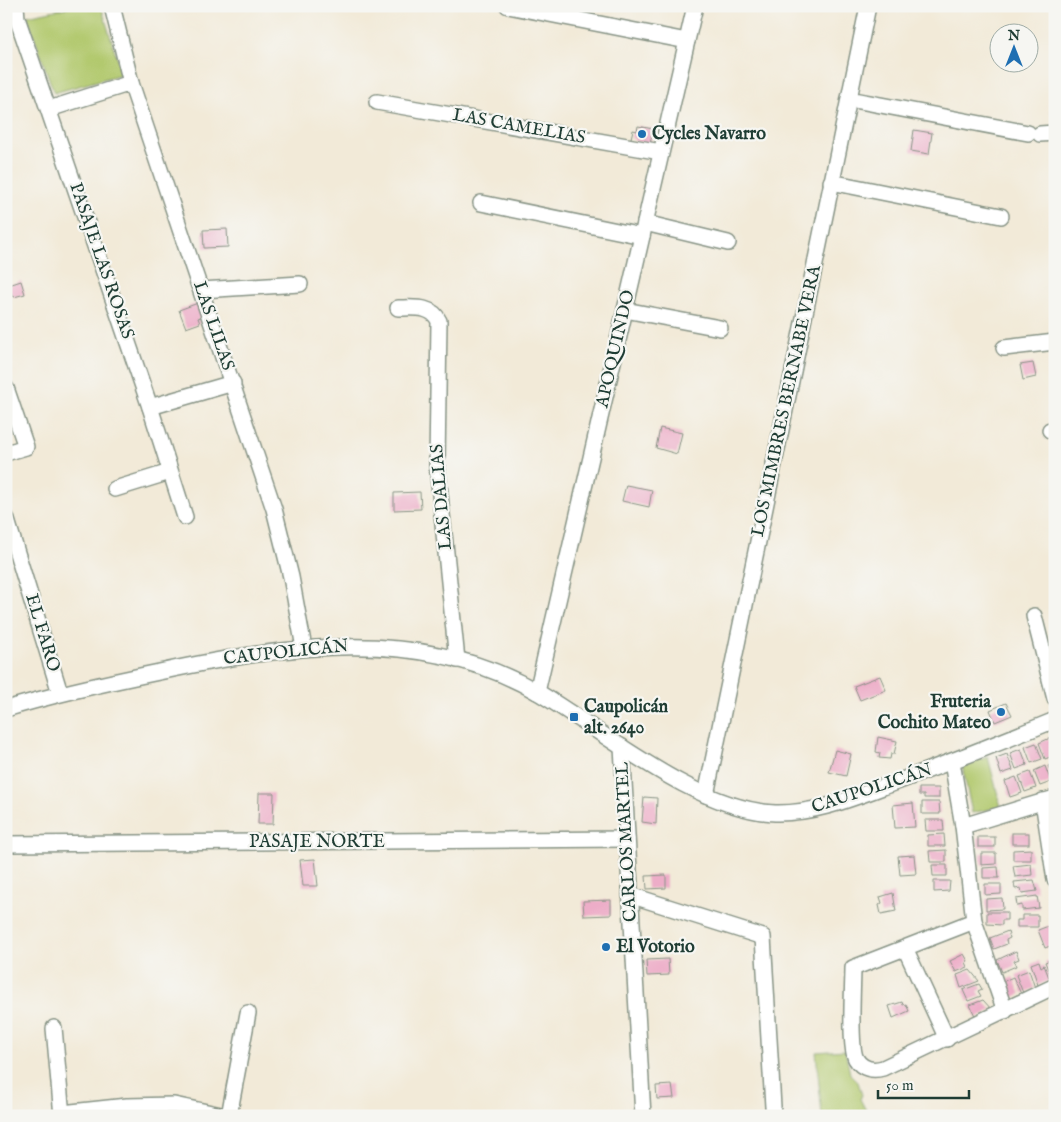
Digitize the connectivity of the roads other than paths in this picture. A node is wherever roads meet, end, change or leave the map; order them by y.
1 (112, 6) edge
2 (508, 6) edge
3 (695, 6) edge
4 (868, 6) edge
5 (553, 10) edge
6 (13, 14) edge
7 (687, 41) junction
8 (131, 83) junction
9 (849, 99) junction
10 (377, 102) dead end
11 (49, 109) junction
12 (1041, 133) edge
13 (661, 152) junction
14 (832, 182) junction
15 (481, 202) dead end
16 (1000, 216) dead end
17 (643, 230) junction
18 (728, 243) dead end
19 (300, 284) dead end
20 (201, 290) junction
21 (398, 308) dead end
22 (625, 310) junction
23 (720, 328) dead end
24 (1055, 342) edge
25 (1004, 348) dead end
26 (233, 383) junction
27 (6, 388) edge
28 (150, 407) junction
29 (6, 453) edge
30 (170, 472) junction
31 (115, 489) dead end
32 (6, 517) edge
33 (185, 517) dead end
34 (1034, 616) dead end
35 (304, 648) junction
36 (457, 660) junction
37 (60, 692) junction
38 (537, 692) junction
39 (1055, 699) edge
40 (6, 709) edge
41 (1055, 720) edge
42 (622, 747) junction
43 (952, 762) junction
44 (706, 795) junction
45 (1049, 799) edge
46 (963, 826) junction
47 (627, 839) junction
48 (6, 844) edge
49 (1055, 880) edge
50 (630, 896) junction
51 (974, 922) junction
52 (904, 948) junction
53 (1055, 986) edge
54 (1005, 1011) junction
55 (248, 1013) dead end
56 (54, 1028) dead end
57 (947, 1038) junction
58 (773, 1107) dead end
59 (62, 1114) edge
60 (228, 1116) edge
61 (643, 1116) edge

1 - 8 street, LAS LILAS
2 - 5 street
3 - 7 street, APOQUINDO
4 - 9 street, LOS MIMBRES BERNABE VERA
5 - 7 street
6 - 11 street, PASAJE LAS ROSAS
7 - 13 street, APOQUINDO
8 - 11 street
8 - 20 street, LAS LILAS
9 - 12 street
9 - 14 street, LOS MIMBRES BERNABE VERA
10 - 13 street, LAS CAMELIAS
11 - 28 street, PASAJE LAS ROSAS
13 - 17 street, APOQUINDO
14 - 16 street
14 - 44 street, LOS MIMBRES BERNABE VERA
15 - 17 street
17 - 18 street
17 - 22 street, APOQUINDO
19 - 20 street
20 - 26 street, LAS LILAS
21 - 36 street, LAS DALIAS
22 - 23 street
22 - 38 street, APOQUINDO
24 - 25 street
26 - 28 street
26 - 35 street, LAS LILAS
27 - 29 street
28 - 30 street, PASAJE LAS ROSAS
30 - 31 street
30 - 33 street, PASAJE LAS ROSAS
32 - 37 street, EL FARO
34 - 39 street
35 - 36 street, CAUPOLICÁN
35 - 37 street, CAUPOLICÁN
36 - 38 street, CAUPOLICÁN
37 - 40 street, CAUPOLICÁN
38 - 42 street, CAUPOLICÁN
41 - 43 street, CAUPOLICÁN
42 - 44 street, CAUPOLICÁN
42 - 47 street, CARLOS MARTEL
43 - 44 street, CAUPOLICÁN
43 - 46 street
45 - 46 street
45 - 49 street
46 - 51 street
47 - 48 street, PASAJE NORTE
47 - 50 street, CARLOS MARTEL
50 - 58 street
50 - 61 street, CARLOS MARTEL
51 - 52 street
51 - 54 street
52 - 57 street
52 - 57 street
53 - 54 street
54 - 57 street
55 - 60 street
56 - 59 street
59 - 60 street

